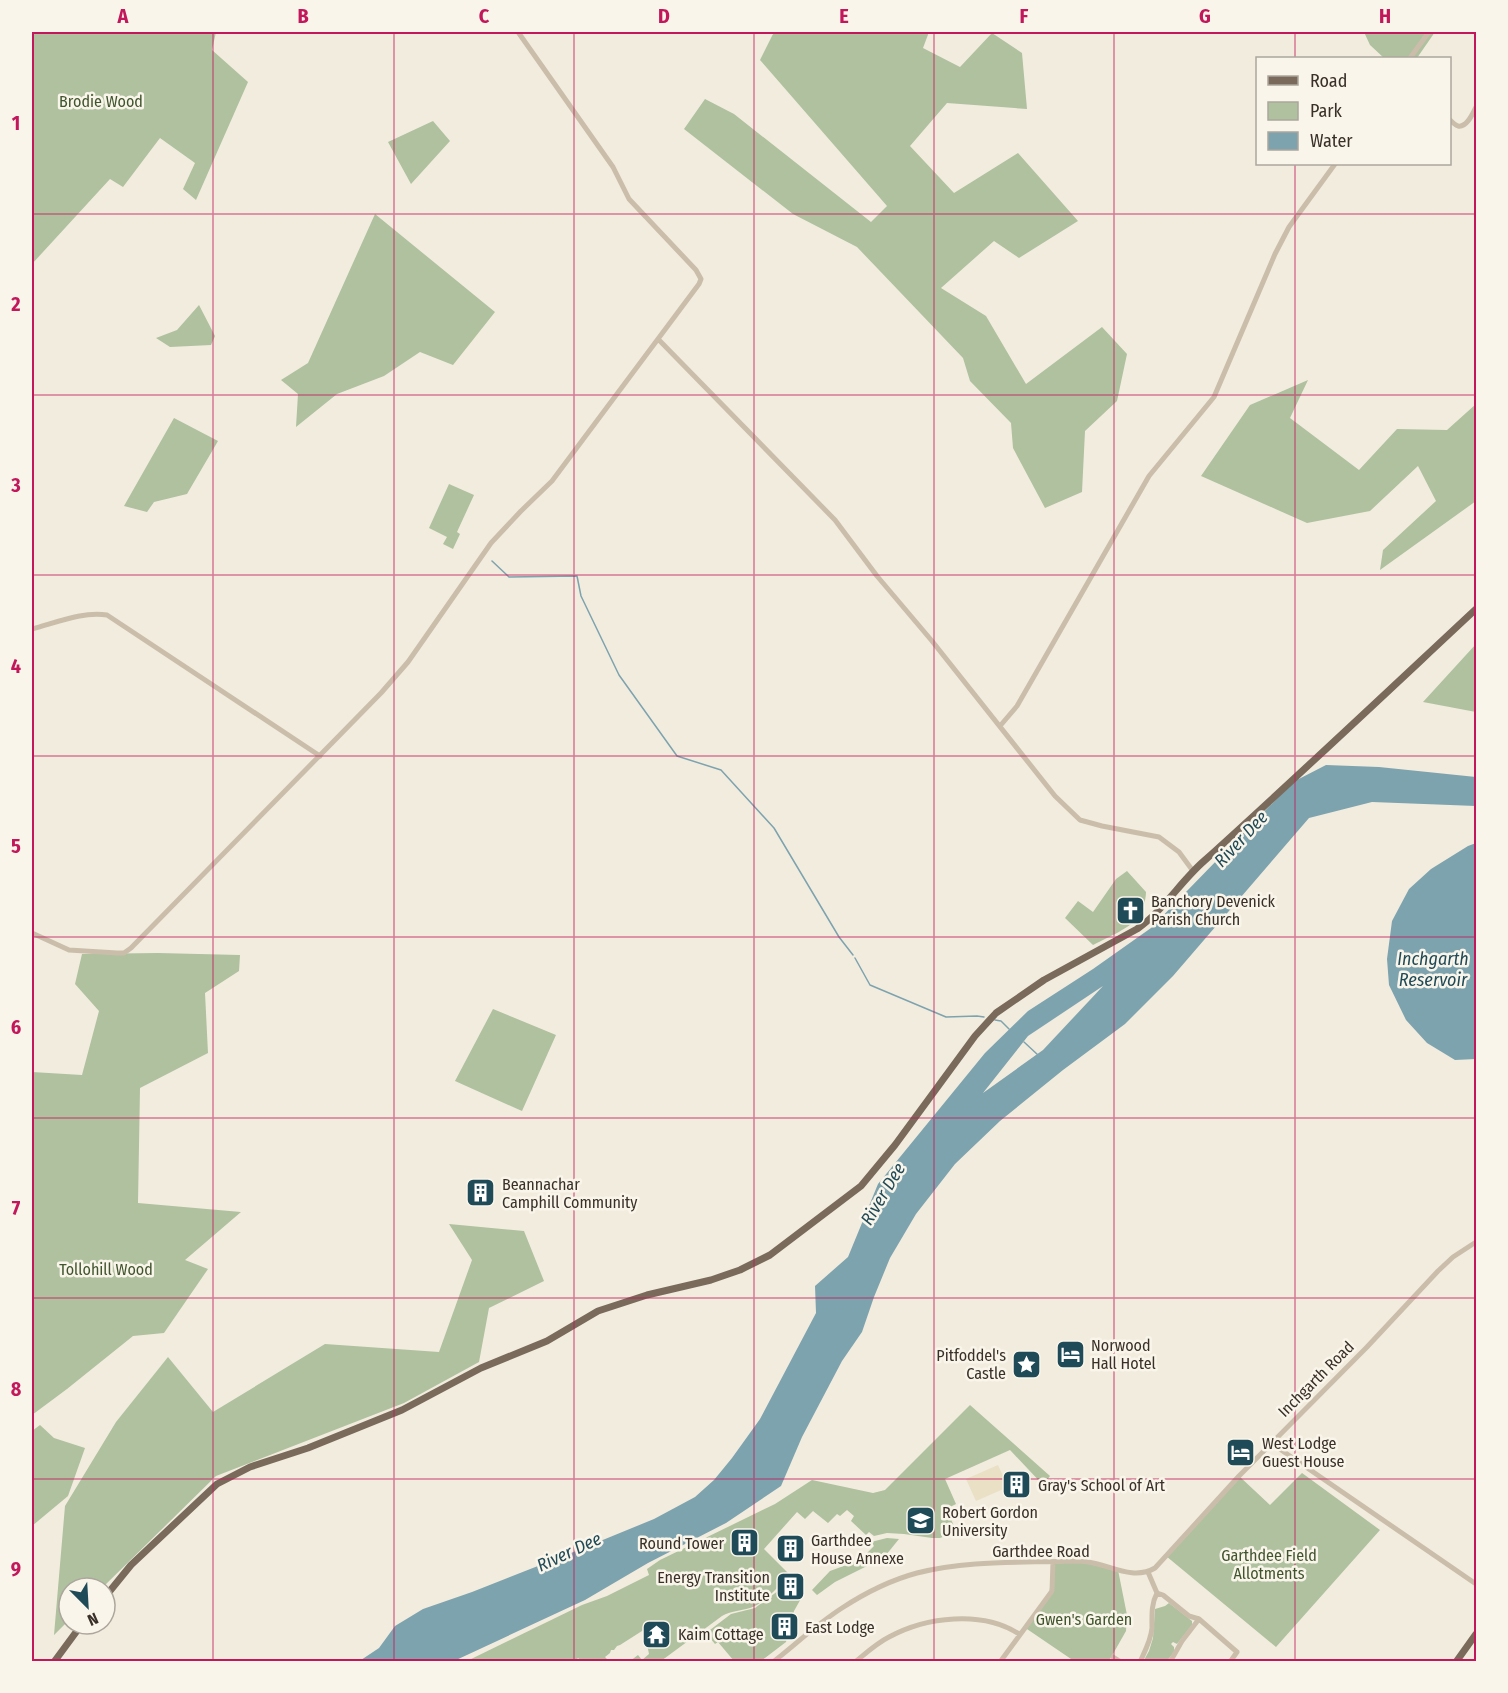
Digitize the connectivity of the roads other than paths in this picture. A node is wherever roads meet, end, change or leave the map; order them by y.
1 (518, 32) edge
2 (1429, 32) edge
3 (1411, 57) edge
4 (1476, 107) edge
5 (1451, 121) edge
6 (1334, 165) edge
7 (658, 339) junction
8 (1476, 609) edge
9 (32, 629) edge
10 (1000, 726) junction
11 (320, 756) junction
12 (1193, 871) junction
13 (32, 933) edge
14 (1476, 1242) edge
15 (1271, 1443) junction
16 (1053, 1562) junction
17 (1148, 1572) junction
18 (117, 1582) edge
19 (1476, 1584) edge
20 (1157, 1593) junction
21 (1199, 1619) junction
22 (1019, 1634) junction
23 (1476, 1634) edge
24 (73, 1636) edge
25 (1113, 1657) dead end
26 (54, 1662) edge
27 (772, 1662) edge
28 (855, 1662) edge
29 (1000, 1662) edge
30 (1121, 1662) edge
31 (1140, 1662) edge
32 (1170, 1662) edge
33 (1230, 1662) edge
34 (1456, 1662) edge

1 - 7 street
2 - 3 street
4 - 5 street
6 - 10 street
7 - 10 street
7 - 11 street
8 - 12 main road
9 - 11 street
10 - 12 street
11 - 13 street
12 - 18 main road
14 - 15 street, Inchgarth Road
15 - 17 street, Inchgarth Road
15 - 19 street
16 - 17 street, Garthdee Road
16 - 22 street
16 - 27 street, Garthdee Road
17 - 20 street
20 - 21 street
20 - 31 street
21 - 32 street
21 - 33 street
22 - 28 street
22 - 29 street
23 - 34 main road
24 - 26 main road
25 - 30 street

